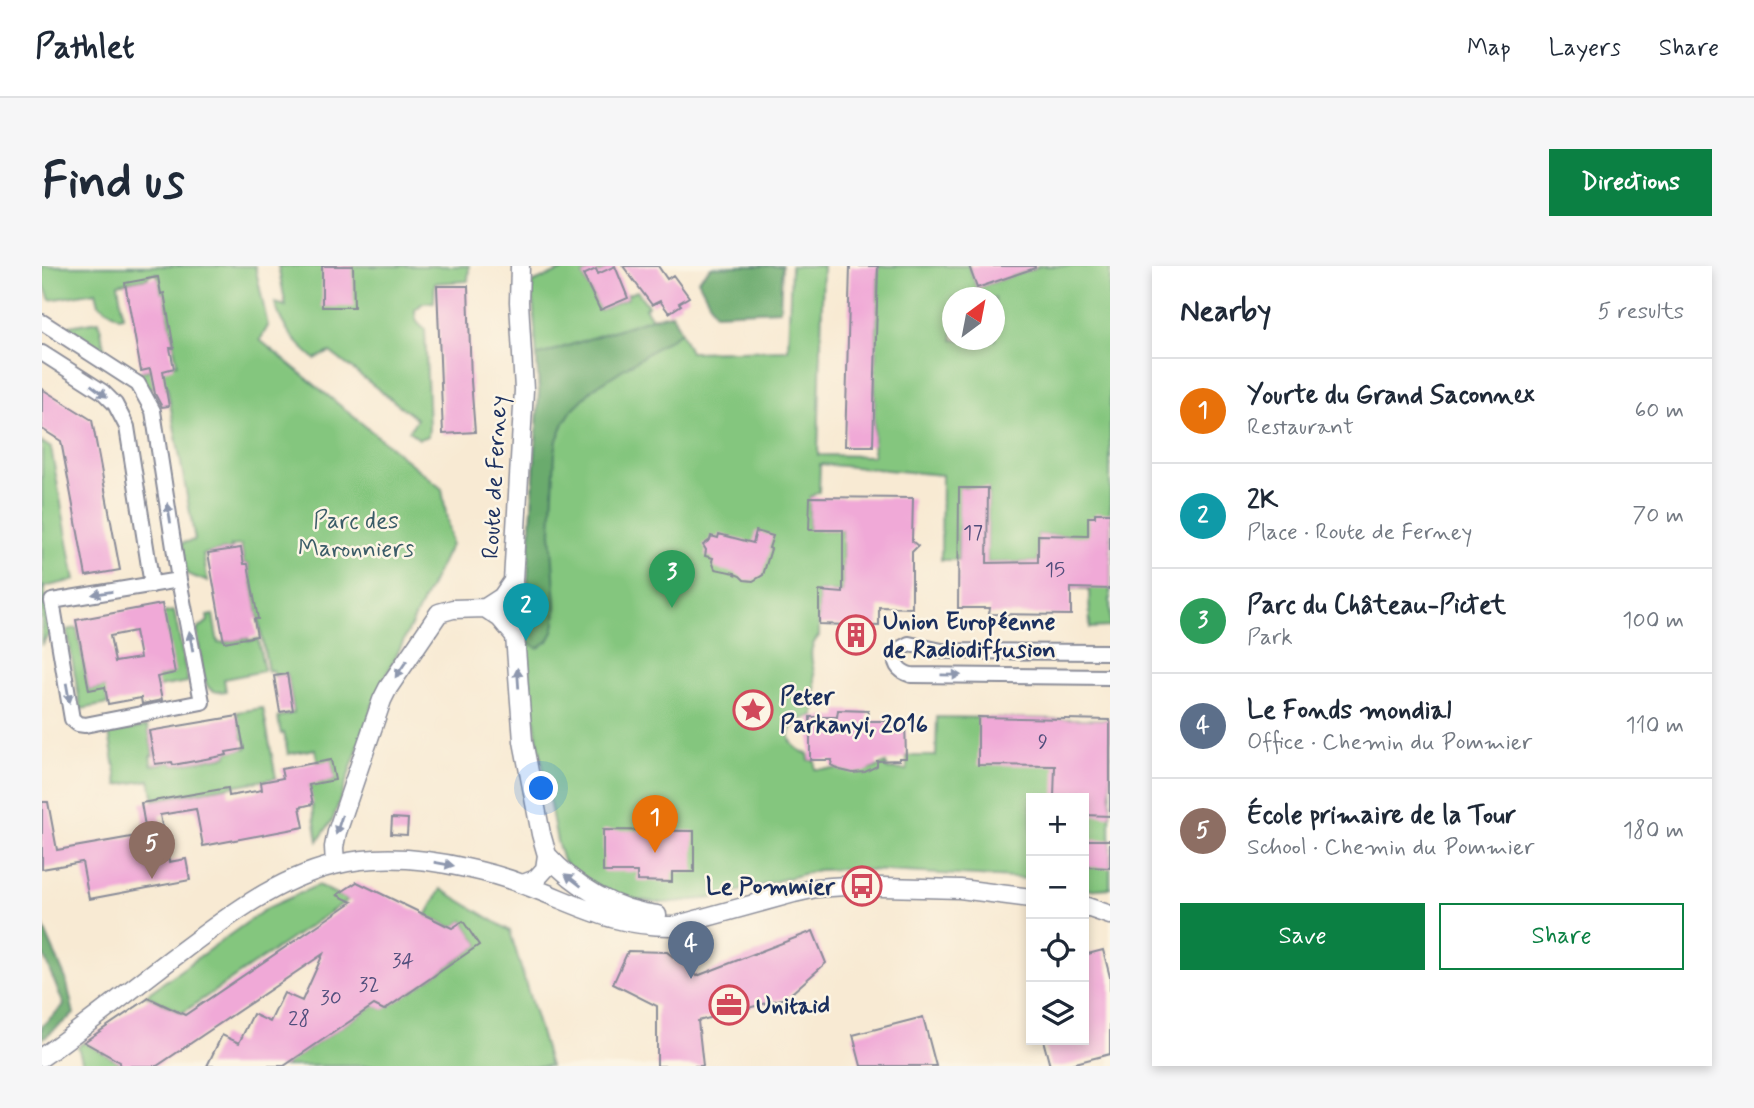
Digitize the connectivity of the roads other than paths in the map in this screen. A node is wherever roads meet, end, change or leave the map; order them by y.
1 (520, 266) edge
2 (42, 322) edge
3 (42, 354) edge
4 (179, 580) junction
5 (513, 581) junction
6 (152, 584) junction
7 (485, 608) junction
8 (514, 636) junction
9 (1110, 652) edge
10 (1110, 677) edge
11 (547, 855) junction
12 (335, 864) junction
13 (523, 884) junction
14 (1026, 897) edge
15 (1095, 906) edge
16 (1110, 915) edge
17 (699, 919) junction
18 (42, 1057) edge

1 - 5 street, Route de Ferney
4 -> 2 street
3 -> 6 street
4 - 6 street
6 -> 4 street
5 - 7 street
5 - 8 street, Route de Ferney
7 - 8 street
7 -> 12 street
11 -> 8 street, Route de Ferney
9 -> 10 street
11 - 13 street
17 -> 11 street
12 -> 13 street
12 - 18 street
13 - 17 street
14 - 17 street
15 - 16 street

